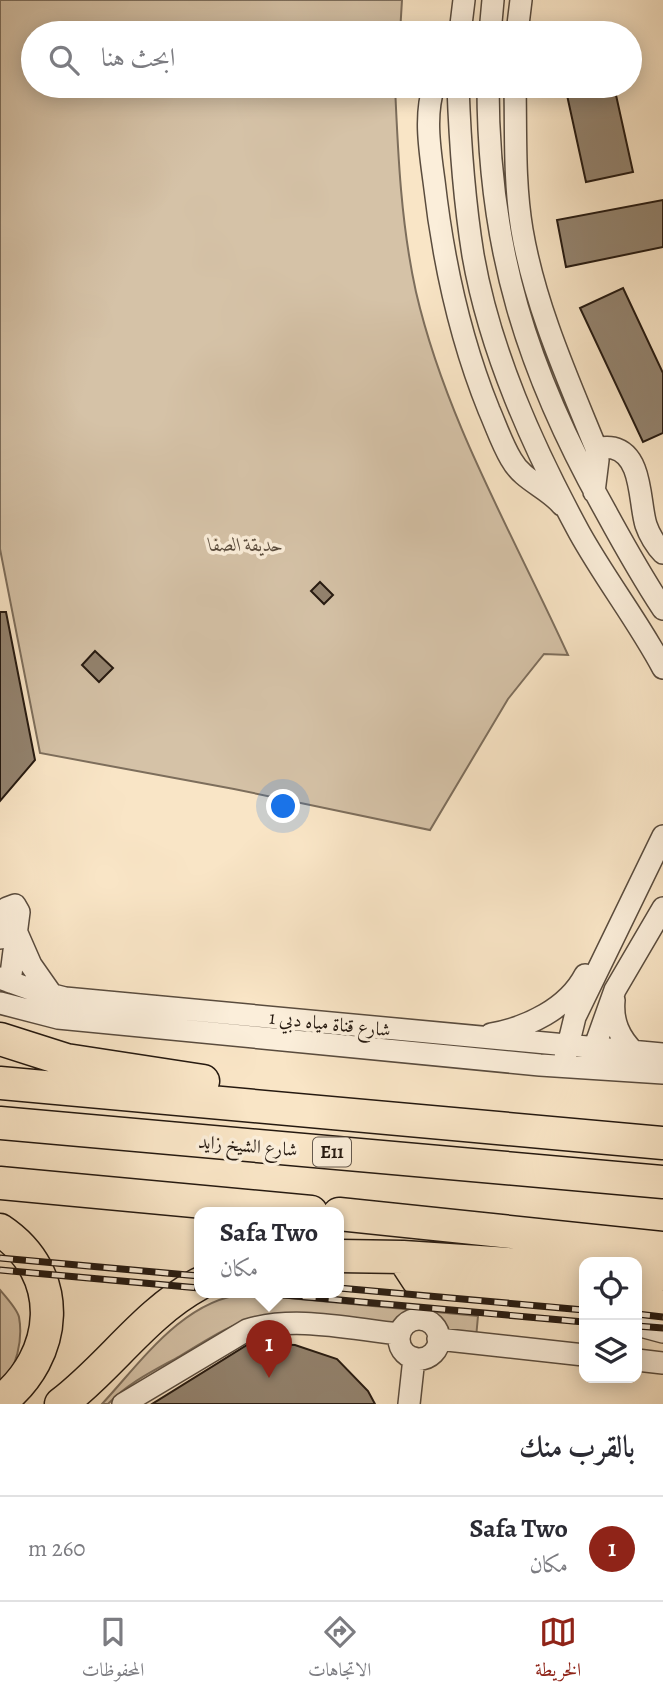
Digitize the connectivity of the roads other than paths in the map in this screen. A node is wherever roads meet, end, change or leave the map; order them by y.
1 (464, 0) edge
2 (493, 0) edge
3 (521, 0) edge
4 (461, 21) edge
5 (490, 21) edge
6 (518, 21) edge
7 (430, 98) edge
8 (459, 98) edge
9 (488, 98) edge
10 (515, 98) edge
11 (516, 155) junction
12 (463, 175) junction
13 (495, 212) junction
14 (520, 321) junction
15 (596, 448) junction
16 (594, 492) junction
17 (571, 516) junction
18 (663, 553) edge
19 (663, 608) edge
20 (663, 668) edge
21 (663, 836) edge
22 (630, 908) junction
23 (663, 908) edge
24 (5, 930) edge
25 (5, 980) edge
26 (615, 990) junction
27 (52, 995) junction
28 (0, 1003) edge
29 (472, 1037) junction
30 (0, 1039) edge
31 (567, 1045) junction
32 (634, 1052) junction
33 (663, 1054) edge
34 (591, 1059) junction
35 (562, 1066) junction
36 (663, 1073) edge
37 (0, 1083) edge
38 (375, 1116) junction
39 (0, 1123) edge
40 (663, 1143) edge
41 (663, 1182) edge
42 (0, 1183) edge
43 (257, 1207) edge
44 (344, 1215) edge
45 (0, 1230) edge
46 (663, 1248) edge
47 (344, 1256) edge
48 (403, 1257) junction
49 (579, 1269) edge
50 (642, 1272) edge
51 (663, 1274) edge
52 (194, 1287) edge
53 (579, 1294) edge
54 (642, 1301) edge
55 (663, 1307) edge
56 (642, 1326) edge
57 (663, 1332) edge
58 (399, 1335) junction
59 (438, 1339) junction
60 (579, 1354) edge
61 (414, 1358) junction
62 (642, 1361) edge
63 (663, 1363) edge
64 (0, 1402) edge
65 (61, 1404) edge
66 (123, 1404) edge
67 (409, 1404) edge

1 - 4 street
2 - 5 street
3 - 6 street
7 - 17 street
8 - 12 street
9 - 13 street
10 - 11 street
11 - 13 street
11 - 15 street
12 - 14 street
12 - 17 street
13 - 14 street
14 - 16 street
15 - 16 street
15 - 18 street
16 - 19 street
17 - 20 street
21 - 22 street
22 - 29 street
22 - 31 street
23 - 26 street
24 - 25 street
24 - 27 street
25 - 27 street, شارع قناة مياه دبي 1
26 - 32 street
26 - 34 street
27 - 29 street, شارع قناة مياه دبي 1
28 - 35 street, شارع قناة مياه دبي 1
29 - 31 street, شارع قناة مياه دبي 1
30 - 38 highway
31 - 34 street, شارع قناة مياه دبي 1
31 - 35 street
32 - 33 street, شارع قناة مياه دبي 1
32 - 34 street, شارع قناة مياه دبي 1
34 - 35 street, شارع قناة مياه دبي 1
34 - 36 street, شارع قناة مياه دبي 1
37 - 38 highway
38 - 40 highway
39 - 41 highway, شارع الشيخ زايد / E11
42 - 43 highway
44 - 46 highway
45 - 64 highway
47 - 48 highway
48 - 49 highway
48 - 53 highway
50 - 51 highway
52 - 65 highway
54 - 55 highway
56 - 57 street
58 - 59 street
58 - 61 street
58 - 66 street
59 - 60 street
59 - 61 street
61 - 67 street
62 - 63 street

